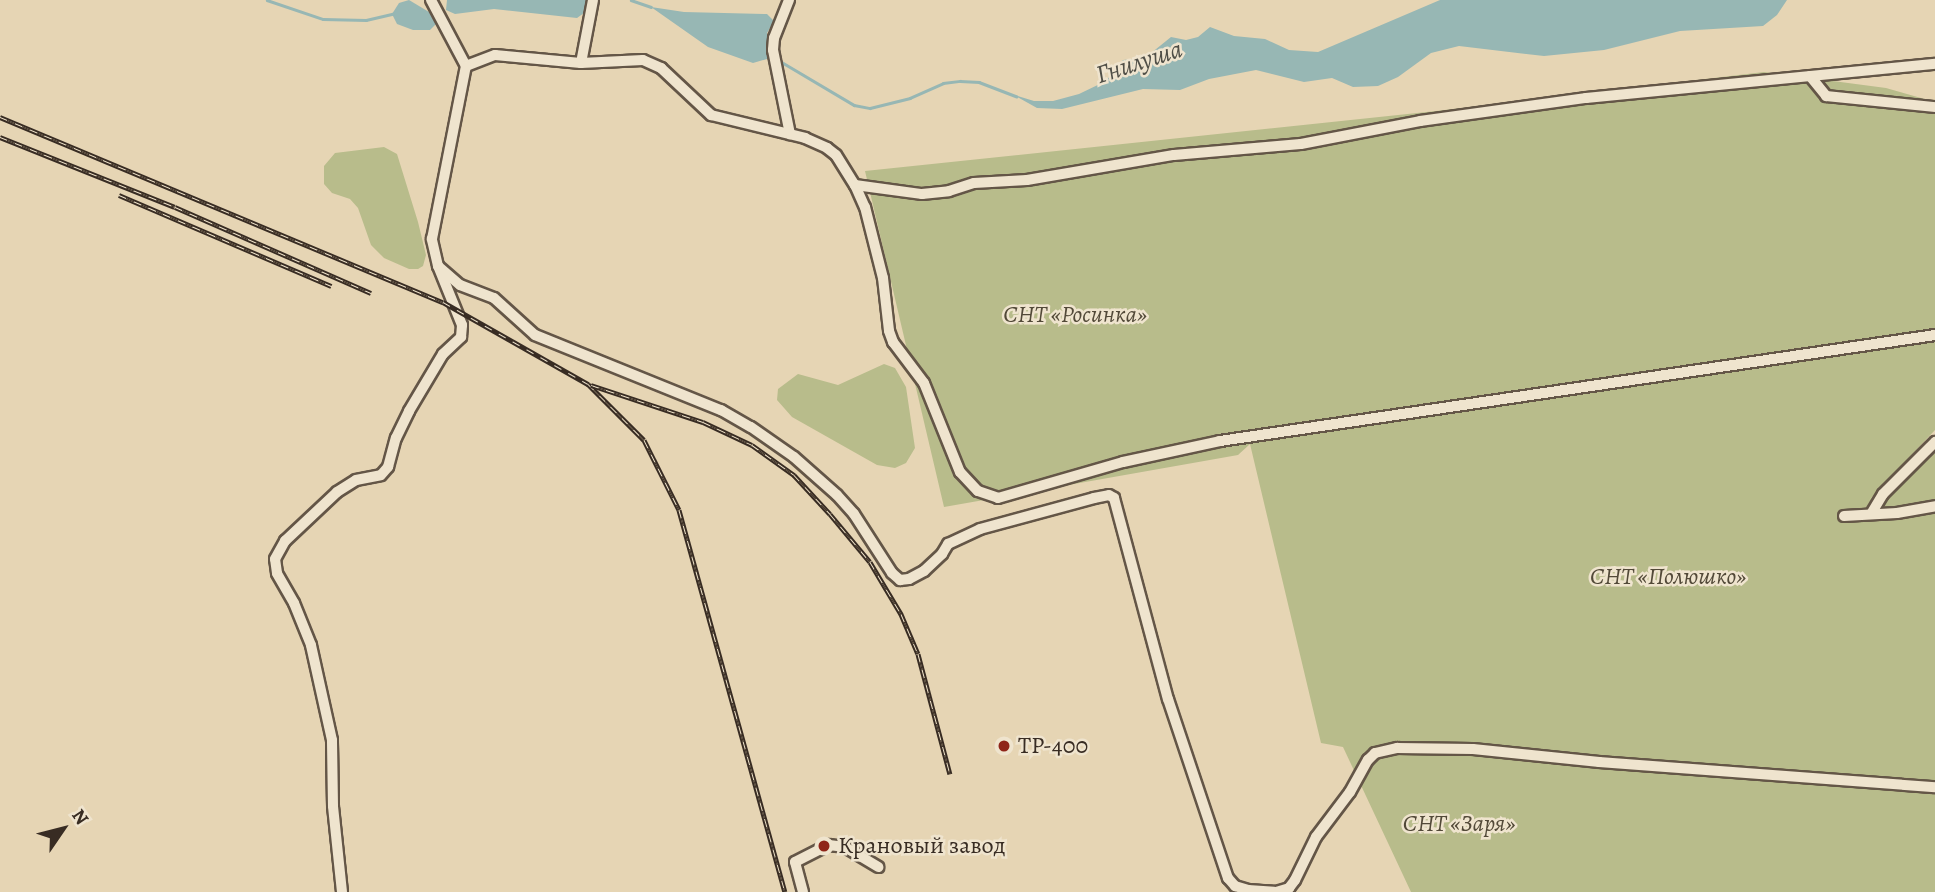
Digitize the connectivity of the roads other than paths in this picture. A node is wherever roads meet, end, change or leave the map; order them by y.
1 (431, 0) edge
2 (593, 0) edge
3 (789, 0) edge
4 (581, 63) junction
5 (1935, 64) edge
6 (466, 66) junction
7 (1810, 76) junction
8 (1935, 107) edge
9 (790, 134) junction
10 (855, 185) junction
11 (438, 266) junction
12 (1935, 335) edge
13 (1935, 442) edge
14 (1935, 506) edge
15 (1871, 514) junction
16 (1844, 516) dead end
17 (1935, 786) edge
18 (878, 867) dead end
19 (342, 892) edge
20 (803, 892) edge
21 (1275, 892) edge

1 - 6 street
2 - 4 street
3 - 9 street
4 - 6 street
4 - 9 street
5 - 7 street
6 - 11 street
7 - 8 street
7 - 10 street
9 - 10 street
10 - 12 street
11 - 19 street
11 - 21 street
13 - 15 street
14 - 15 street
15 - 16 street
17 - 21 street
18 - 20 street

